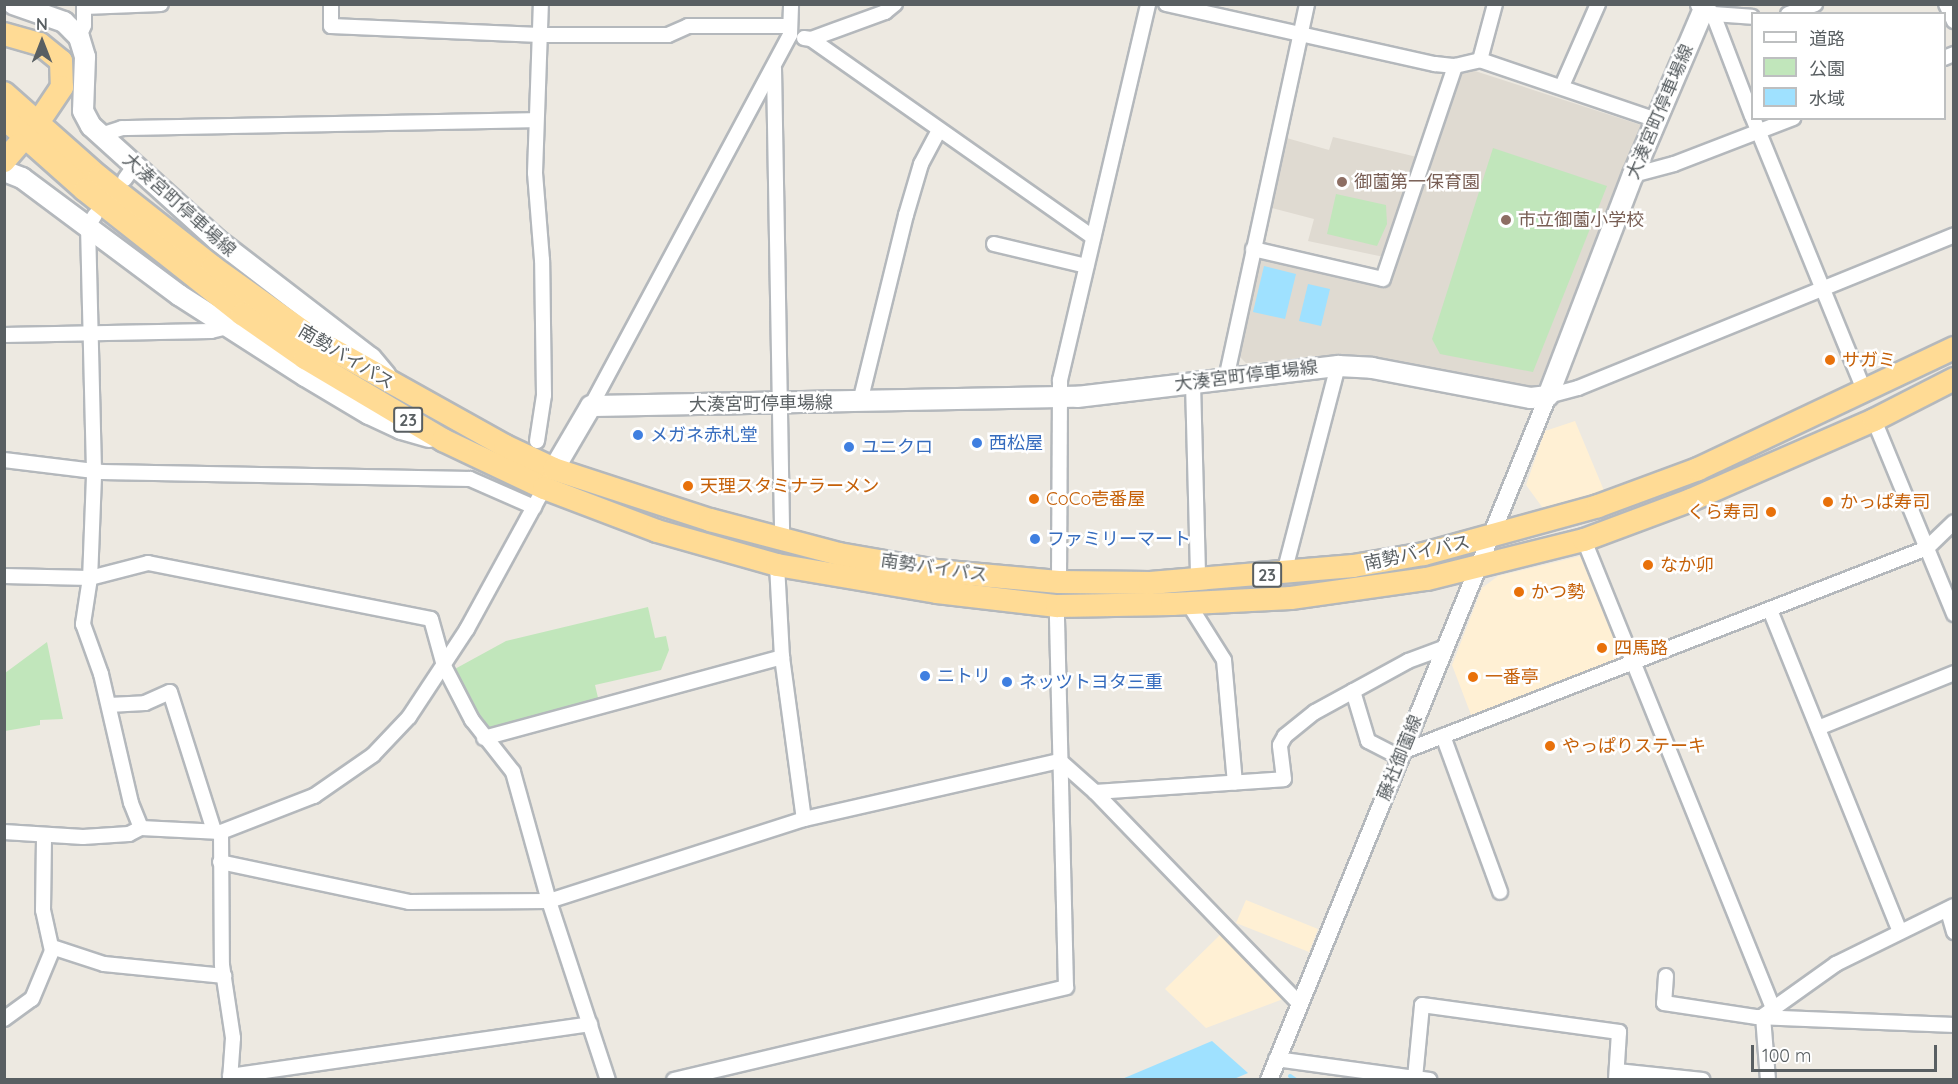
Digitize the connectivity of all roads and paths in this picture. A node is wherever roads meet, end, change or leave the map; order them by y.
1 (13, 4) edge
2 (162, 4) edge
3 (332, 4) edge
4 (541, 4) edge
5 (791, 4) edge
6 (895, 4) edge
7 (1148, 4) edge
8 (1166, 4) edge
9 (1307, 4) edge
10 (1495, 4) edge
11 (1598, 4) edge
12 (1815, 4) edge
13 (1946, 4) edge
14 (1705, 8) edge
15 (1793, 12) edge
16 (1751, 17) edge
17 (1953, 21) edge
18 (790, 31) junction
19 (4, 34) edge
20 (540, 35) junction
21 (1300, 35) junction
22 (79, 37) junction
23 (811, 39) junction
24 (1480, 60) junction
25 (1455, 66) junction
26 (774, 68) junction
27 (1562, 86) junction
28 (4, 93) edge
29 (1751, 112) edge
30 (44, 114) dead end
31 (4, 118) edge
32 (535, 120) junction
33 (1656, 120) junction
34 (1754, 120) edge
35 (1788, 120) edge
36 (939, 129) junction
37 (1759, 132) junction
38 (101, 135) junction
39 (4, 171) edge
40 (1633, 175) junction
41 (91, 221) junction
42 (1953, 235) edge
43 (1093, 237) junction
44 (994, 244) dead end
45 (1253, 249) junction
46 (1086, 266) junction
47 (1824, 286) junction
48 (227, 327) junction
49 (91, 334) junction
50 (4, 335) edge
51 (1953, 348) edge
52 (1338, 366) junction
53 (1226, 379) junction
54 (1953, 379) edge
55 (1193, 383) junction
56 (397, 388) junction
57 (1864, 390) junction
58 (1548, 396) junction
59 (1058, 398) junction
60 (860, 402) junction
61 (780, 403) junction
62 (591, 406) junction
63 (1874, 420) junction
64 (443, 440) junction
65 (537, 441) dead end
66 (4, 460) edge
67 (93, 470) junction
68 (544, 488) junction
69 (1953, 522) edge
70 (1494, 536) junction
71 (782, 540) junction
72 (1584, 540) junction
73 (1927, 548) junction
74 (777, 565) junction
75 (1480, 567) junction
76 (1284, 573) junction
77 (4, 576) edge
78 (90, 578) junction
79 (1198, 579) junction
80 (1059, 582) junction
81 (1188, 603) junction
82 (1058, 606) junction
83 (1770, 610) junction
84 (1953, 614) edge
85 (1446, 647) junction
86 (782, 657) junction
87 (1634, 661) junction
88 (444, 666) junction
89 (1953, 673) edge
90 (1353, 691) junction
91 (109, 705) junction
92 (1818, 728) junction
93 (1443, 736) junction
94 (484, 738) junction
95 (1400, 755) junction
96 (1060, 761) junction
97 (1235, 783) junction
98 (1095, 792) junction
99 (804, 819) junction
100 (141, 828) junction
101 (217, 831) junction
102 (4, 832) edge
103 (44, 835) junction
104 (220, 862) junction
105 (1500, 892) dead end
106 (549, 901) junction
107 (1951, 908) edge
108 (1900, 931) junction
109 (1953, 932) edge
110 (52, 947) junction
111 (224, 976) junction
112 (1666, 976) dead end
113 (1300, 1004) junction
114 (1768, 1012) junction
115 (4, 1019) edge
116 (590, 1024) junction
117 (1953, 1025) edge
118 (1276, 1059) junction
119 (1616, 1075) edge
120 (1370, 1077) edge
121 (230, 1078) edge
122 (1415, 1078) junction
123 (608, 1080) edge
124 (674, 1080) edge
125 (1269, 1080) edge
126 (1430, 1080) edge
127 (1703, 1080) edge
128 (1768, 1080) edge

1 - 22 main road
2 - 22 street
3 - 20 street
4 - 20 street
5 - 18 street
6 - 23 street
7 - 43 street
8 - 21 street
9 - 21 street
10 - 24 street
11 - 27 street
12 - 15 street
13 - 17 street
14 - 16 street
14 - 29 street
14 - 33 main road, 大湊宮町停車場線
18 - 20 street
18 - 23 street
18 - 26 street
19 - 30 highway
20 - 32 street
21 - 25 street
21 - 45 street
22 - 38 main road, 大湊宮町停車場線
23 - 36 street
24 - 25 street
24 - 27 street
25 - 45 street
26 - 61 street
26 - 62 street
27 - 33 street
28 - 56 highway, 南勢バイパス / 23
31 - 64 highway, 南勢バイパス / 23
32 - 38 street
32 - 65 street
33 - 40 main road, 大湊宮町停車場線
34 - 37 street
35 - 37 street
36 - 43 street
36 - 60 street
37 - 40 street
37 - 47 street
38 - 56 main road, 大湊宮町停車場線
39 - 41 main road
40 - 58 main road, 大湊宮町停車場線
41 - 48 main road
41 - 49 street
42 - 47 street
43 - 46 street
44 - 46 street
45 - 53 street
46 - 59 street
47 - 57 street
47 - 58 street
48 - 49 street
48 - 64 main road
49 - 50 street
49 - 67 street
51 - 57 highway, 南勢バイパス / 23
52 - 53 main road, 大湊宮町停車場線
52 - 58 main road, 大湊宮町停車場線
52 - 76 street
53 - 55 main road, 大湊宮町停車場線
54 - 63 highway, 南勢バイパス / 23
55 - 59 main road, 大湊宮町停車場線
55 - 79 street
56 - 68 highway, 南勢バイパス / 23
57 - 70 highway, 南勢バイパス / 23
58 - 70 street, 藤社御薗線
59 - 60 main road, 大湊宮町停車場線
59 - 80 street
60 - 61 main road, 大湊宮町停車場線
61 - 62 main road, 大湊宮町停車場線
61 - 71 street
62 - 68 main road
63 - 72 highway, 南勢バイパス / 23
63 - 73 street
64 - 68 highway, 南勢バイパス / 23
66 - 67 street
67 - 68 street
67 - 78 street
68 - 71 highway, 南勢バイパス / 23
68 - 74 highway, 南勢バイパス / 23
68 - 88 street
69 - 73 street
70 - 75 street, 藤社御薗線
70 - 76 highway, 南勢バイパス / 23
71 - 80 highway, 南勢バイパス / 23
72 - 75 highway, 南勢バイパス / 23
72 - 87 street
73 - 83 street
73 - 84 street
74 - 82 highway, 南勢バイパス / 23
74 - 86 street
75 - 81 highway, 南勢バイパス / 23
75 - 85 street, 藤社御薗線
76 - 79 highway, 南勢バイパス / 23
77 - 78 street
78 - 88 street
78 - 91 street
79 - 80 highway, 南勢バイパス / 23
81 - 82 highway, 南勢バイパス / 23
81 - 97 street
82 - 96 street
83 - 87 street
83 - 92 street
85 - 90 street
85 - 95 street, 藤社御薗線
86 - 94 street
86 - 99 street
87 - 93 street
87 - 114 street
88 - 94 street
88 - 101 street
89 - 92 street
90 - 95 street
90 - 97 street
91 - 100 street
91 - 101 street
92 - 108 street
93 - 95 street
93 - 105 street
94 - 106 street
95 - 113 street, 藤社御薗線
96 - 98 street
96 - 99 street
96 - 124 street
97 - 98 street
98 - 113 street
99 - 106 street
100 - 101 street
100 - 103 street
101 - 104 street
102 - 103 street
103 - 110 street
104 - 106 street
104 - 111 street
106 - 116 street
107 - 108 street
107 - 109 street
108 - 114 street
110 - 111 street
110 - 115 street
111 - 121 street
112 - 114 street
113 - 118 street, 藤社御薗線
114 - 117 street
114 - 128 street
116 - 121 street
116 - 123 street
118 - 120 street
118 - 125 street, 藤社御薗線
119 - 122 street
119 - 127 street
120 - 122 street
122 - 126 street

